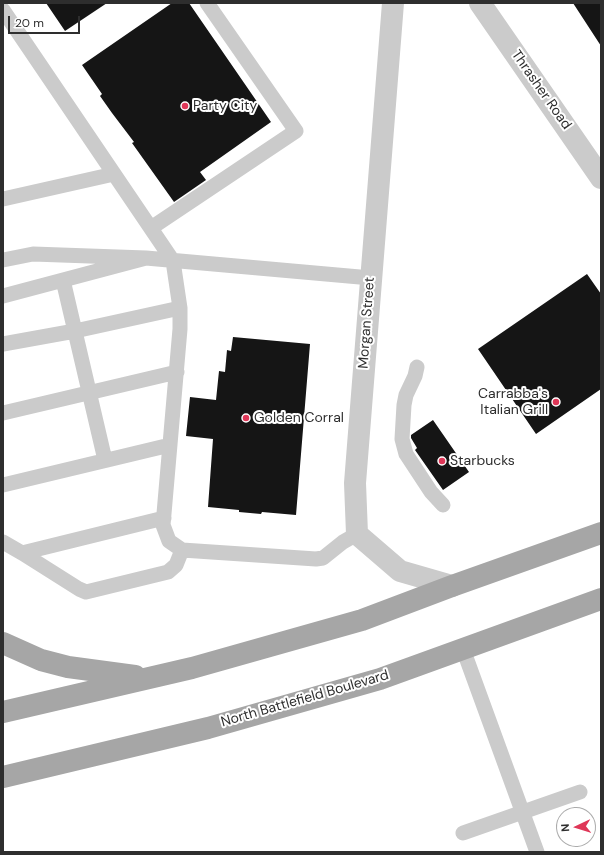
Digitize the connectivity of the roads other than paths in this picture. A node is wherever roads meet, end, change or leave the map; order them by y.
1 (207, 3) edge
2 (393, 3) edge
3 (480, 3) edge
4 (3, 10) edge
5 (114, 174) junction
6 (601, 178) edge
7 (3, 198) edge
8 (151, 228) junction
9 (146, 258) junction
10 (3, 260) edge
11 (173, 260) junction
12 (371, 278) junction
13 (63, 280) junction
14 (3, 296) edge
15 (180, 308) junction
16 (75, 330) junction
17 (3, 344) edge
18 (417, 367) dead end
19 (177, 372) junction
20 (90, 393) junction
21 (3, 413) edge
22 (170, 445) junction
23 (106, 460) junction
24 (3, 485) edge
25 (443, 505) dead end
26 (164, 518) junction
27 (601, 533) edge
28 (357, 534) junction
29 (3, 542) edge
30 (182, 550) junction
31 (22, 553) junction
32 (452, 586) junction
33 (601, 599) edge
34 (3, 643) edge
35 (463, 649) junction
36 (148, 678) junction
37 (3, 712) edge
38 (3, 777) edge
39 (580, 792) dead end
40 (523, 812) junction
41 (463, 833) dead end
42 (537, 852) edge

1 - 8 lane
2 - 12 street, Morgan Street
3 - 6 street, Thrasher Road
4 - 5 lane
5 - 7 lane
5 - 8 lane
8 - 11 lane
9 - 10 lane
9 - 11 lane
9 - 13 lane
11 - 12 lane
11 - 15 lane
12 - 28 street, Morgan Street
13 - 14 lane
13 - 16 lane
15 - 16 lane
15 - 19 lane
16 - 17 lane
16 - 20 lane
18 - 25 lane
19 - 20 lane
19 - 22 lane
20 - 21 lane
20 - 23 lane
22 - 23 lane
22 - 26 lane
23 - 24 lane
26 - 30 lane
26 - 31 lane
27 - 32 main road
28 - 30 lane
28 - 32 street
29 - 31 lane
30 - 31 lane
32 - 36 main road
33 - 35 main road, North Battlefield Boulevard
34 - 36 main road
35 - 38 main road, North Battlefield Boulevard
35 - 40 lane
36 - 37 main road
39 - 40 lane
40 - 41 lane
40 - 42 lane

